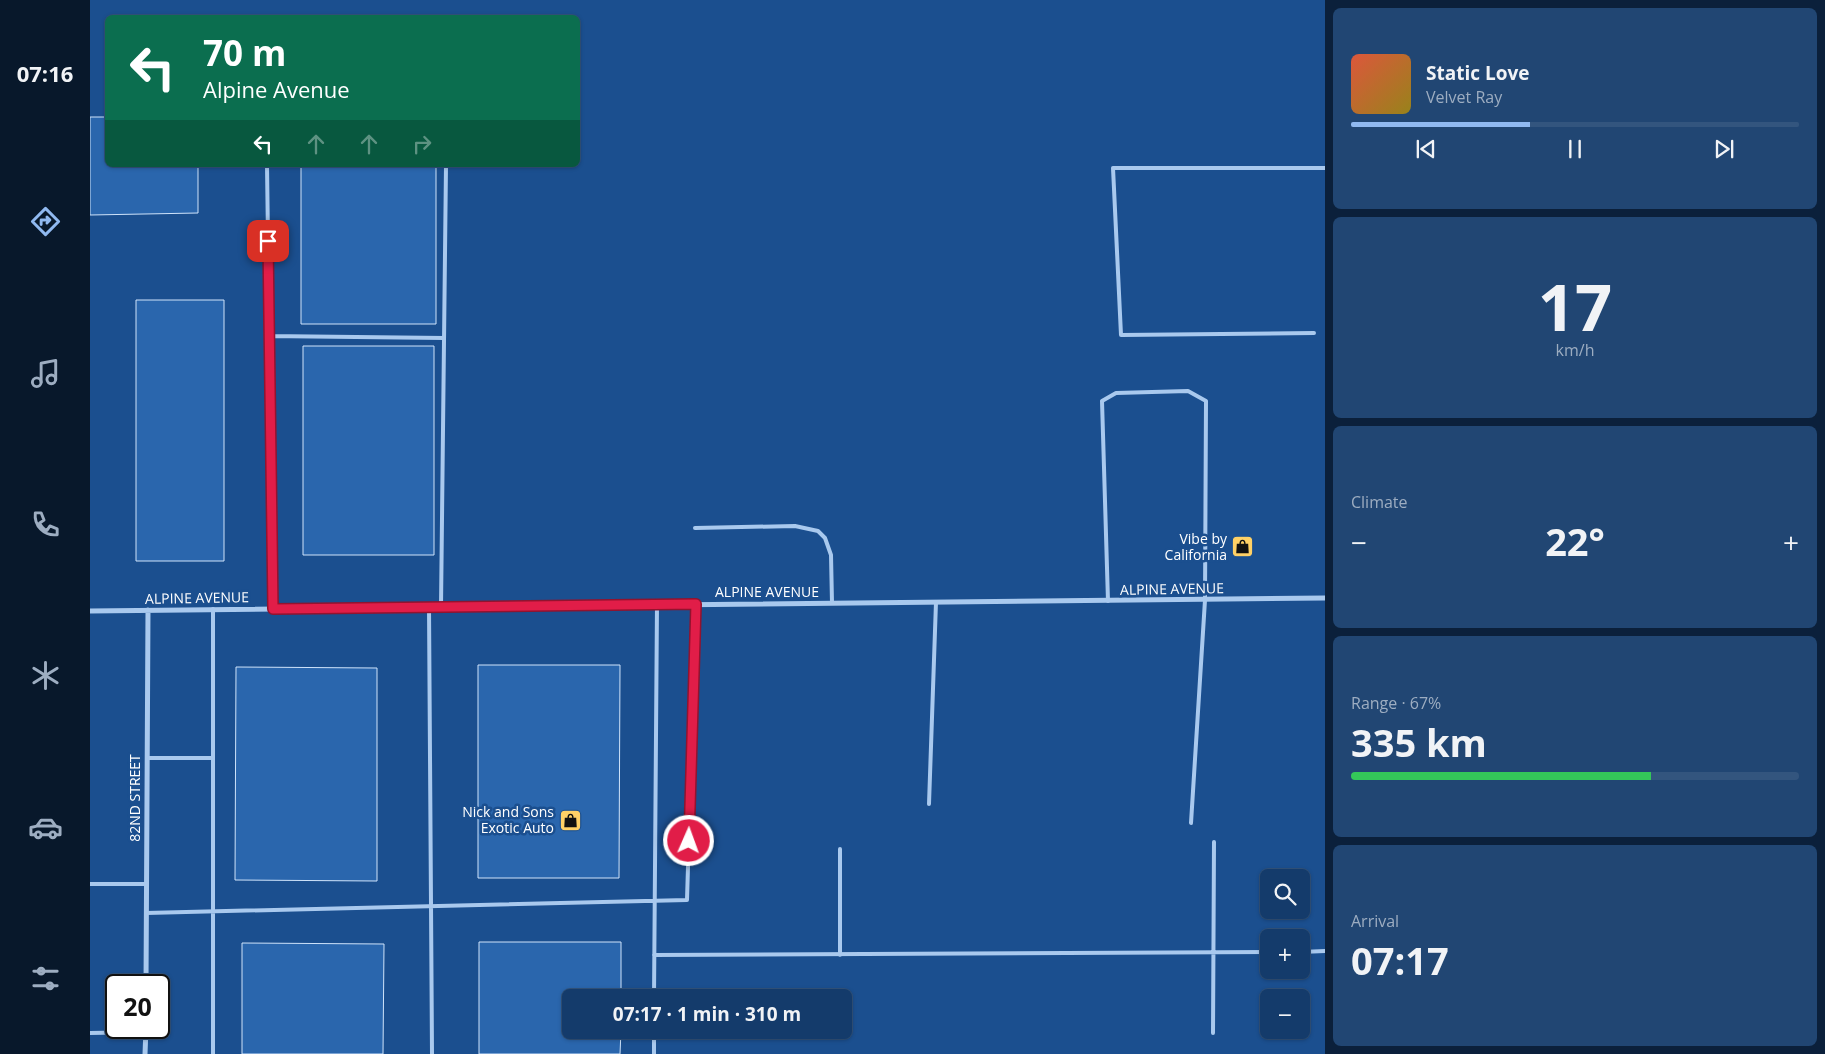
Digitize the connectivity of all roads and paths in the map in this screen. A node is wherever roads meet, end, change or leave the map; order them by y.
1 (267, 167) edge
2 (446, 167) edge
3 (1325, 168) edge
4 (1314, 333) dead end
5 (268, 336) junction
6 (444, 338) junction
7 (694, 528) dead end
8 (1325, 598) edge
9 (1205, 600) junction
10 (1108, 601) junction
11 (936, 602) junction
12 (832, 603) junction
13 (657, 604) junction
14 (696, 604) junction
15 (429, 607) junction
16 (441, 607) junction
17 (273, 609) junction
18 (148, 610) junction
19 (213, 610) junction
20 (90, 611) edge
21 (147, 758) junction
22 (212, 758) junction
23 (930, 804) dead end
24 (1191, 823) dead end
25 (1214, 842) dead end
26 (840, 849) dead end
27 (90, 884) edge
28 (146, 884) junction
29 (655, 899) junction
30 (431, 906) junction
31 (211, 912) junction
32 (146, 913) junction
33 (1213, 952) junction
34 (1260, 952) edge
35 (1310, 952) edge
36 (1325, 952) edge
37 (840, 954) junction
38 (654, 955) junction
39 (146, 974) edge
40 (654, 989) edge
41 (105, 1032) edge
42 (90, 1033) edge
43 (1213, 1033) dead end
44 (146, 1039) edge
45 (654, 1039) edge
46 (145, 1054) edge
47 (213, 1054) edge
48 (432, 1054) edge
49 (654, 1054) edge

1 - 5 lane
2 - 6 lane
3 - 4 lane
5 - 6 lane
5 - 17 lane
6 - 16 lane
7 - 12 lane
8 - 9 street, ALPINE AVENUE
9 - 10 street, ALPINE AVENUE
9 - 10 lane
9 - 24 lane
10 - 11 street, ALPINE AVENUE
11 - 12 street, ALPINE AVENUE
11 - 23 lane
12 - 14 street, ALPINE AVENUE
13 - 14 street, ALPINE AVENUE
13 - 16 street, ALPINE AVENUE
13 - 29 lane
14 - 29 lane
15 - 16 street, ALPINE AVENUE
15 - 17 street, ALPINE AVENUE
15 - 30 lane
17 - 19 street, ALPINE AVENUE
18 - 19 street, ALPINE AVENUE
18 - 20 street, ALPINE AVENUE
18 - 21 street, 82ND STREET
19 - 22 lane
21 - 22 lane
21 - 28 street, 82ND STREET
22 - 31 lane
25 - 33 lane
26 - 37 lane
27 - 28 lane
28 - 32 street, 82ND STREET
29 - 30 lane
29 - 38 lane
30 - 31 lane
30 - 48 lane
31 - 32 lane
31 - 47 lane
32 - 39 street, 82ND STREET
33 - 34 lane
33 - 37 lane
33 - 43 lane
35 - 36 lane
37 - 38 lane
38 - 40 lane
41 - 42 lane
44 - 46 street
45 - 49 lane

